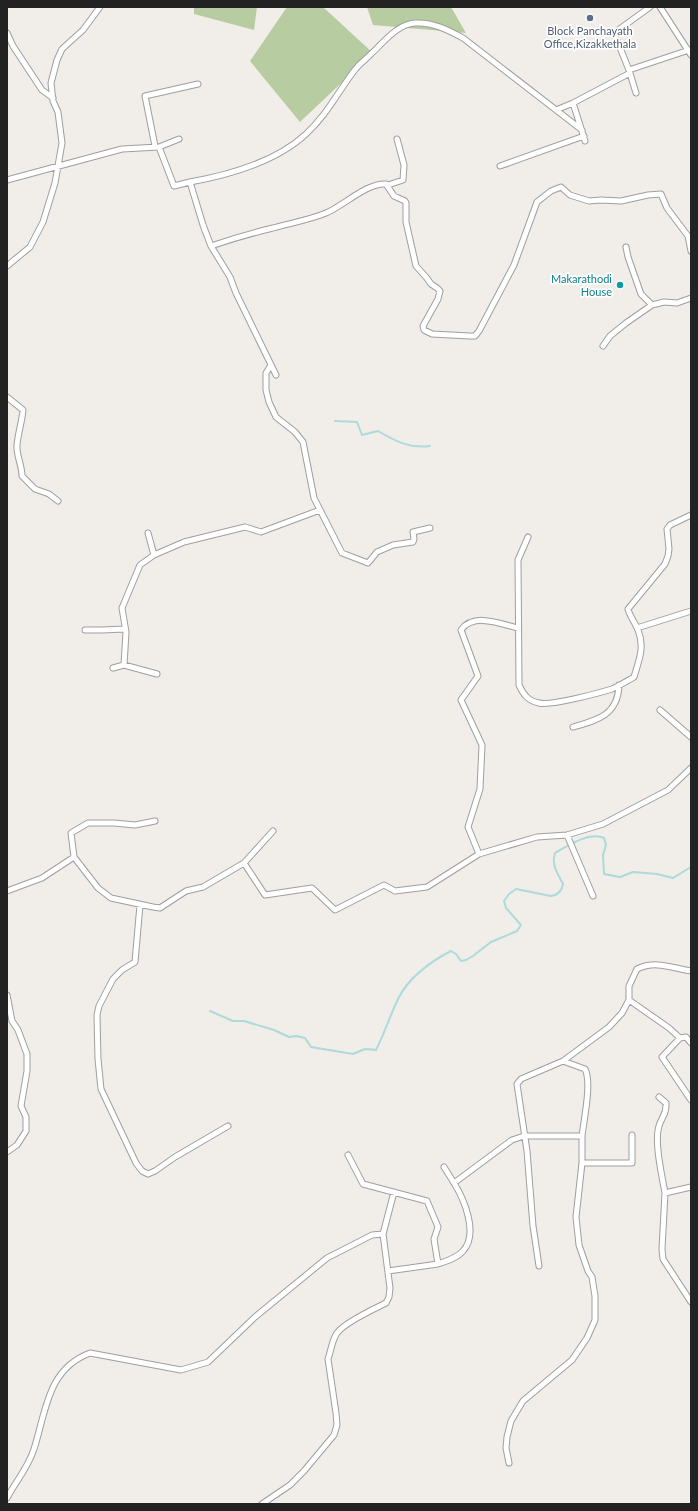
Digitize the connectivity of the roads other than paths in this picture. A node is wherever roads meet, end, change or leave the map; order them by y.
1 (100, 7) edge
2 (650, 7) edge
3 (660, 7) edge
4 (7, 33) edge
5 (690, 52) edge
6 (629, 72) junction
7 (198, 84) dead end
8 (636, 93) dead end
9 (53, 98) junction
10 (573, 103) junction
11 (556, 110) junction
12 (584, 136) junction
13 (179, 139) dead end
14 (397, 139) dead end
15 (157, 146) junction
16 (59, 166) junction
17 (500, 166) dead end
18 (7, 180) edge
19 (190, 182) junction
20 (388, 186) junction
21 (211, 246) junction
22 (626, 247) dead end
23 (691, 251) edge
24 (7, 266) edge
25 (691, 298) edge
26 (652, 305) junction
27 (603, 346) dead end
28 (271, 365) junction
29 (276, 375) dead end
30 (7, 397) edge
31 (58, 501) dead end
32 (320, 510) junction
33 (691, 516) edge
34 (430, 528) dead end
35 (148, 533) dead end
36 (528, 537) dead end
37 (154, 555) junction
38 (691, 611) edge
39 (518, 628) junction
40 (637, 628) junction
41 (125, 629) junction
42 (86, 630) dead end
43 (124, 665) junction
44 (113, 668) dead end
45 (157, 674) dead end
46 (619, 685) junction
47 (660, 710) dead end
48 (573, 727) dead end
49 (691, 737) edge
50 (691, 768) edge
51 (155, 821) dead end
52 (273, 831) dead end
53 (567, 835) junction
54 (479, 854) junction
55 (74, 858) junction
56 (244, 864) junction
57 (7, 891) edge
58 (593, 896) dead end
59 (140, 905) junction
60 (691, 971) edge
61 (7, 995) edge
62 (629, 1000) junction
63 (680, 1038) junction
64 (691, 1043) edge
65 (563, 1061) junction
66 (659, 1097) dead end
67 (691, 1100) edge
68 (228, 1126) dead end
69 (632, 1135) dead end
70 (524, 1136) junction
71 (582, 1136) junction
72 (7, 1152) edge
73 (348, 1155) dead end
74 (582, 1163) junction
75 (444, 1167) dead end
76 (454, 1183) junction
77 (691, 1187) edge
78 (394, 1192) junction
79 (665, 1193) junction
80 (383, 1234) junction
81 (438, 1264) junction
82 (539, 1266) dead end
83 (388, 1270) junction
84 (691, 1302) edge
85 (510, 1463) dead end
86 (7, 1498) edge
87 (262, 1504) edge

1 - 9 street
2 - 6 street
3 - 5 street
4 - 9 street
5 - 6 street
6 - 8 street
6 - 10 street
7 - 15 street
9 - 16 street
10 - 11 street
10 - 12 street
11 - 12 street
11 - 19 street
12 - 17 street
13 - 15 street
14 - 20 street
15 - 16 street
15 - 19 street
16 - 18 street
16 - 24 street
19 - 21 street
20 - 21 street
20 - 23 street
21 - 28 street
22 - 26 street
25 - 26 street
26 - 27 street
28 - 29 street
28 - 32 street
30 - 31 street
32 - 34 street
32 - 37 street
33 - 40 street
35 - 37 street
36 - 39 street
37 - 41 street
38 - 40 street
39 - 46 street
39 - 54 street
40 - 46 street
41 - 42 street
41 - 43 street
43 - 44 street
43 - 45 street
46 - 48 street
47 - 49 street
50 - 53 street
51 - 55 street
52 - 56 street
53 - 54 street
53 - 58 street
54 - 56 street
55 - 57 street
55 - 59 street
56 - 59 street
59 - 68 street
60 - 62 street
61 - 72 street
62 - 63 street
62 - 65 street
63 - 64 street
63 - 67 street
65 - 70 street
65 - 71 street
66 - 79 street
69 - 74 street
70 - 71 street
70 - 76 street
70 - 82 street
71 - 74 street
73 - 78 street
74 - 85 street
75 - 76 street
76 - 81 street
77 - 79 street
78 - 80 street
78 - 81 street
79 - 84 street
80 - 83 street
80 - 86 street
81 - 83 street
83 - 87 street

